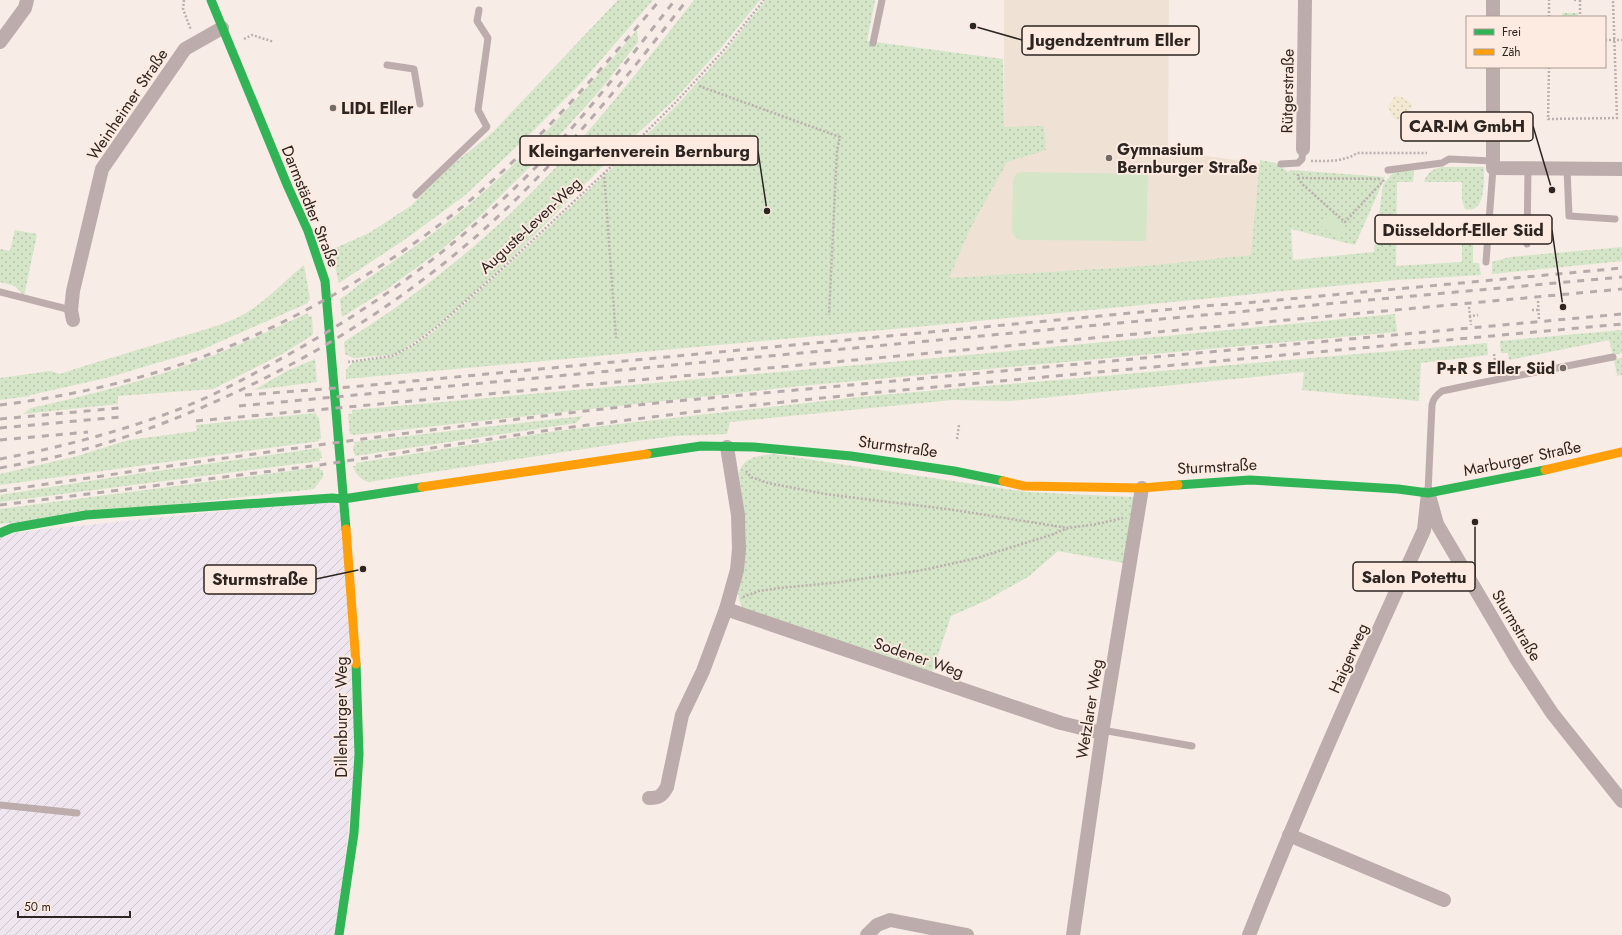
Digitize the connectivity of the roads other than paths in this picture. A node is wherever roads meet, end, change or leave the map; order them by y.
1 (28, 0) edge
2 (211, 0) edge
3 (882, 0) edge
4 (1305, 0) edge
5 (1493, 0) edge
6 (479, 10) dead end
7 (1493, 16) edge
8 (222, 28) junction
9 (0, 42) edge
10 (873, 43) dead end
11 (387, 65) dead end
12 (1493, 68) edge
13 (420, 104) dead end
14 (1301, 157) joint
15 (1281, 164) dead end
16 (1493, 164) junction
17 (1528, 168) junction
18 (1567, 169) junction
19 (1622, 169) edge
20 (1388, 170) road end
21 (416, 195) dead end
22 (1615, 219) dead end
23 (1527, 244) dead end
24 (1486, 262) dead end
25 (0, 292) edge
26 (72, 315) joint
27 (1613, 357) dead end
28 (727, 447) junction
29 (1622, 452) edge
30 (1142, 488) junction
31 (1428, 493) junction
32 (343, 499) junction
33 (1, 532) edge
34 (728, 606) junction
35 (1102, 732) junction
36 (1192, 746) dead end
37 (649, 798) dead end
38 (1622, 801) edge
39 (0, 805) edge
40 (77, 812) dead end
41 (1289, 835) junction
42 (1444, 900) dead end
43 (339, 935) edge
44 (867, 935) edge
45 (967, 935) edge
46 (1073, 935) edge
47 (1249, 935) edge

1 - 9 street
2 - 8 street
3 - 10 lane
4 - 14 street, Rütgerstraße
5 - 7 street
6 - 21 lane
8 - 26 street, Weinheimer Straße
8 - 32 street, Darmstädter Straße
11 - 13 lane
12 - 16 street
14 - 15 lane
16 - 17 street
16 - 20 lane
16 - 24 lane
17 - 18 street
17 - 23 lane
18 - 19 street
18 - 22 lane
25 - 26 lane
27 - 31 lane
28 - 30 street, Sturmstraße
28 - 32 street, Sturmstraße
28 - 34 street
29 - 31 street, Marburger Straße
30 - 31 street, Sturmstraße
30 - 35 street, Wetzlarer Weg
31 - 38 street, Sturmstraße
31 - 41 street, Haigerweg
32 - 33 street, Sturmstraße
32 - 43 street, Dillenburger Weg
34 - 35 street, Sodener Weg
34 - 37 street
35 - 36 lane
35 - 46 street, Wetzlarer Weg
39 - 40 lane
41 - 42 street
41 - 47 street, Haigerweg
44 - 45 street

